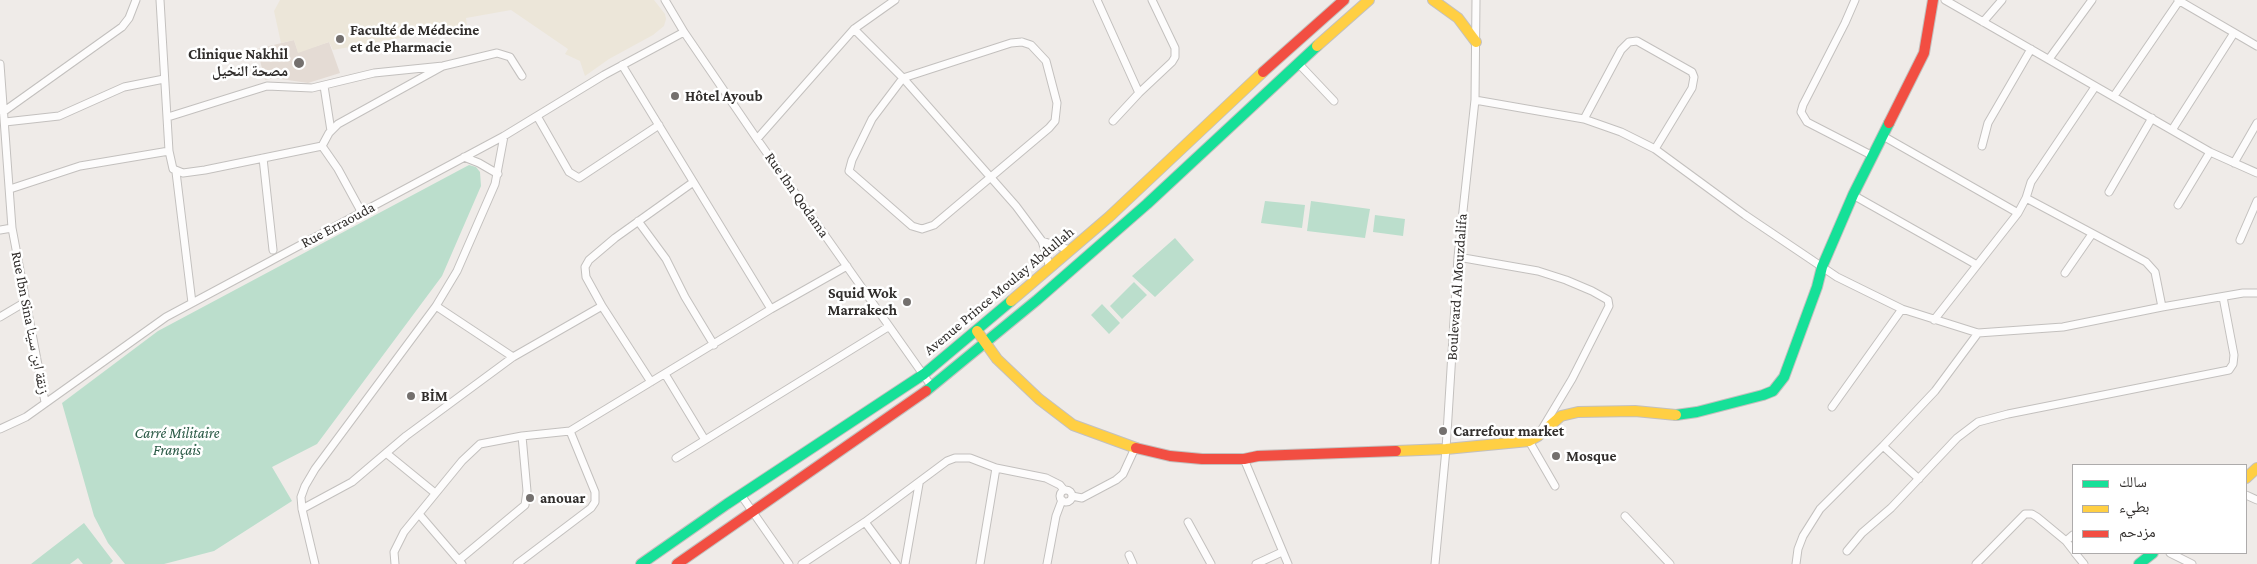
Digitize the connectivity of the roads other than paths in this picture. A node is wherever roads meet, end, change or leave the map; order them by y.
1 (136, 0) edge
2 (160, 0) edge
3 (665, 0) edge
4 (895, 0) edge
5 (1097, 0) edge
6 (1152, 0) edge
7 (1344, 0) edge
8 (1370, 0) edge
9 (1433, 0) edge
10 (1468, 0) edge
11 (1476, 0) edge
12 (1854, 0) edge
13 (1933, 0) edge
14 (1945, 0) edge
15 (2002, 0) edge
16 (2092, 0) edge
17 (2178, 0) edge
18 (884, 3) edge
19 (1475, 9) junction
20 (1983, 22) junction
21 (854, 30) junction
22 (684, 32) junction
23 (2234, 33) junction
24 (1476, 42) junction
25 (2257, 46) edge
26 (2031, 49) junction
27 (2049, 59) junction
28 (1298, 63) junction
29 (0, 64) edge
30 (622, 65) junction
31 (443, 66) junction
32 (522, 76) dead end
33 (164, 78) junction
34 (903, 78) junction
35 (324, 86) junction
36 (2095, 87) junction
37 (1139, 93) junction
38 (2114, 96) junction
39 (1475, 100) junction
40 (1334, 101) dead end
41 (4, 112) junction
42 (537, 116) junction
43 (168, 117) junction
44 (2152, 118) junction
45 (1584, 119) junction
46 (5, 122) junction
47 (1113, 122) dead end
48 (2257, 123) edge
49 (659, 125) junction
50 (2172, 130) junction
51 (331, 131) junction
52 (504, 136) junction
53 (1883, 136) junction
54 (757, 138) junction
55 (322, 146) junction
56 (1982, 146) dead end
57 (1655, 149) junction
58 (169, 151) junction
59 (2210, 152) junction
60 (1874, 156) junction
61 (263, 158) junction
62 (464, 158) junction
63 (2234, 163) junction
64 (176, 172) junction
65 (2257, 173) edge
66 (498, 174) junction
67 (992, 177) junction
68 (692, 183) junction
69 (10, 189) junction
70 (2110, 192) dead end
71 (1853, 195) junction
72 (2026, 198) junction
73 (2257, 201) edge
74 (2178, 205) dead end
75 (362, 213) junction
76 (2018, 213) junction
77 (638, 222) junction
78 (12, 228) junction
79 (0, 230) edge
80 (2092, 234) junction
81 (1042, 240) junction
82 (2240, 240) dead end
83 (273, 250) dead end
84 (1070, 250) junction
85 (1458, 257) junction
86 (1977, 265) junction
87 (847, 266) junction
88 (1822, 267) junction
89 (1050, 268) junction
90 (2065, 273) dead end
91 (2257, 293) edge
92 (2223, 297) junction
93 (26, 301) junction
94 (192, 303) junction
95 (436, 306) junction
96 (602, 306) junction
97 (2162, 307) junction
98 (771, 309) junction
99 (1902, 309) junction
100 (0, 316) edge
101 (1934, 320) junction
102 (888, 327) junction
103 (977, 331) junction
104 (1978, 333) junction
105 (986, 342) junction
106 (714, 344) junction
107 (513, 357) junction
108 (665, 374) junction
109 (924, 374) junction
110 (651, 382) junction
111 (932, 387) junction
112 (45, 402) junction
113 (1832, 407) dead end
114 (0, 429) edge
115 (570, 431) junction
116 (522, 436) junction
117 (1538, 436) junction
118 (705, 440) junction
119 (1529, 441) junction
120 (1884, 446) junction
121 (1135, 448) junction
122 (1446, 449) junction
123 (386, 453) junction
124 (676, 458) dead end
125 (1244, 459) junction
126 (996, 468) junction
127 (2257, 468) edge
128 (2247, 477) edge
129 (1919, 479) junction
130 (919, 484) junction
131 (1555, 486) dead end
132 (1064, 490) junction
133 (435, 493) junction
134 (741, 494) junction
135 (1072, 496) junction
136 (1062, 500) junction
137 (302, 508) junction
138 (753, 510) junction
139 (419, 514) junction
140 (1625, 516) dead end
141 (866, 522) junction
142 (1188, 522) dead end
143 (2072, 536) edge
144 (2066, 541) junction
145 (2072, 549) edge
146 (1848, 551) dead end
147 (1282, 552) junction
148 (2076, 554) edge
149 (2152, 554) edge
150 (2172, 554) edge
151 (1128, 555) dead end
152 (461, 562) edge
153 (315, 564) edge
154 (395, 564) edge
155 (516, 564) edge
156 (641, 564) edge
157 (677, 564) edge
158 (789, 564) edge
159 (802, 564) edge
160 (896, 564) edge
161 (905, 564) edge
162 (980, 564) edge
163 (1047, 564) edge
164 (1133, 564) edge
165 (1211, 564) edge
166 (1256, 564) edge
167 (1288, 564) edge
168 (1436, 564) edge
169 (1670, 564) edge
170 (1796, 564) edge
171 (1976, 564) edge
172 (2084, 564) edge
173 (2139, 564) edge
174 (2192, 564) edge

1 - 41 street
2 - 33 street
3 - 22 street, Rue Ibn Qodama
4 - 18 street
5 - 37 street
6 - 37 street
7 - 84 main road, Avenue Prince Moulay Abdullah
8 - 28 main road, Avenue Prince Moulay Abdullah
9 - 24 main road
10 - 19 street
11 - 19 street, Boulevard Al Mouzdalifa
12 - 60 street
13 - 53 main road
14 - 20 street
15 - 20 street
16 - 27 street
17 - 23 street
17 - 38 street
18 - 21 street
19 - 24 street, Boulevard Al Mouzdalifa
20 - 26 street
21 - 34 street
21 - 54 street
22 - 30 street, Rue Erraouda
22 - 54 street, Rue Ibn Qodama
23 - 25 street
23 - 50 street
24 - 39 street, Boulevard Al Mouzdalifa
26 - 27 street
26 - 56 street
27 - 36 street
28 - 40 street
28 - 105 main road, Avenue Prince Moulay Abdullah
29 - 41 street, Rue Ibn Sina زنقة ابن سينا
30 - 42 street, Rue Erraouda
30 - 49 street
31 - 32 street
31 - 35 street
31 - 51 street
33 - 43 street
33 - 46 street
34 - 67 street
34 - 67 street
34 - 67 street
35 - 43 street
35 - 51 street
36 - 38 street
36 - 72 street
37 - 47 street
38 - 44 street
39 - 45 street
39 - 85 street, Boulevard Al Mouzdalifa
41 - 46 street, Rue Ibn Sina زنقة ابن سينا
42 - 49 street
42 - 52 street, Rue Erraouda
43 - 58 street
44 - 50 street
44 - 70 street
45 - 57 street
45 - 57 street
46 - 69 street, Rue Ibn Sina زنقة ابن سينا
48 - 63 street
49 - 68 street
50 - 59 street
51 - 55 street
52 - 62 street, Rue Erraouda
52 - 66 street
53 - 60 main road
53 - 76 street
54 - 87 street, Rue Ibn Qodama
55 - 61 street
55 - 75 street
57 - 88 street
58 - 64 street
58 - 69 street
59 - 63 street
59 - 74 street
60 - 71 main road
61 - 64 street
61 - 83 street
62 - 66 street
62 - 75 street, Rue Erraouda
63 - 65 street
64 - 94 street
66 - 95 street
67 - 81 street
68 - 77 street
68 - 98 street
69 - 78 street, Rue Ibn Sina زنقة ابن سينا
71 - 86 street
71 - 88 main road
72 - 76 street
72 - 80 street
73 - 82 street
75 - 94 street, Rue Erraouda
76 - 86 street
77 - 96 street
77 - 106 street
78 - 79 street
78 - 93 street, Rue Ibn Sina زنقة ابن سينا
80 - 90 street
80 - 97 street
81 - 84 street
81 - 89 street
84 - 89 main road, Avenue Prince Moulay Abdullah
85 - 117 street
85 - 122 street, Boulevard Al Mouzdalifa
86 - 101 street
87 - 98 street
87 - 102 street, Rue Ibn Qodama
88 - 99 street
88 - 117 main road
89 - 103 main road, Avenue Prince Moulay Abdullah
91 - 92 street
92 - 97 street
92 - 129 street
93 - 100 street
93 - 112 street, Rue Ibn Sina زنقة ابن سينا
94 - 112 street, Rue Erraouda
95 - 107 street
95 - 137 street
96 - 107 street
96 - 110 street
97 - 104 street
98 - 106 street
99 - 101 street
99 - 113 street
101 - 104 street
102 - 109 street, Rue Ibn Qodama
102 - 118 street
103 - 105 main road
103 - 109 main road, Avenue Prince Moulay Abdullah
104 - 120 street
105 - 111 main road, Avenue Prince Moulay Abdullah
105 - 121 main road
106 - 108 street
107 - 123 street
108 - 110 street
108 - 118 street
109 - 111 street, Rue Ibn Qodama
109 - 134 main road, Avenue Prince Moulay Abdullah
110 - 115 street
111 - 138 main road, Avenue Prince Moulay Abdullah
112 - 114 street, Rue Erraouda
115 - 116 street
115 - 155 street
116 - 133 street
116 - 152 street
117 - 119 main road
118 - 124 street
119 - 122 main road
119 - 131 street
120 - 129 street
120 - 170 street
121 - 125 main road
121 - 135 street
122 - 125 main road
122 - 168 street, Boulevard Al Mouzdalifa
123 - 133 street
123 - 137 street
125 - 147 street
126 - 130 street
126 - 132 street
126 - 162 street
127 - 128 main road
129 - 146 street
130 - 141 street
130 - 161 street
132 - 135 street
132 - 136 street
133 - 139 street
134 - 138 street
134 - 156 main road, Avenue Prince Moulay Abdullah
135 - 136 street
136 - 163 street
137 - 153 street
138 - 157 main road, Avenue Prince Moulay Abdullah
138 - 158 street
139 - 152 street
139 - 154 street
140 - 169 street
141 - 159 street
141 - 160 street
142 - 165 street
143 - 144 street
144 - 145 street
144 - 171 street
147 - 166 street
147 - 167 street
148 - 172 street
149 - 173 main road
150 - 174 street
151 - 164 street

